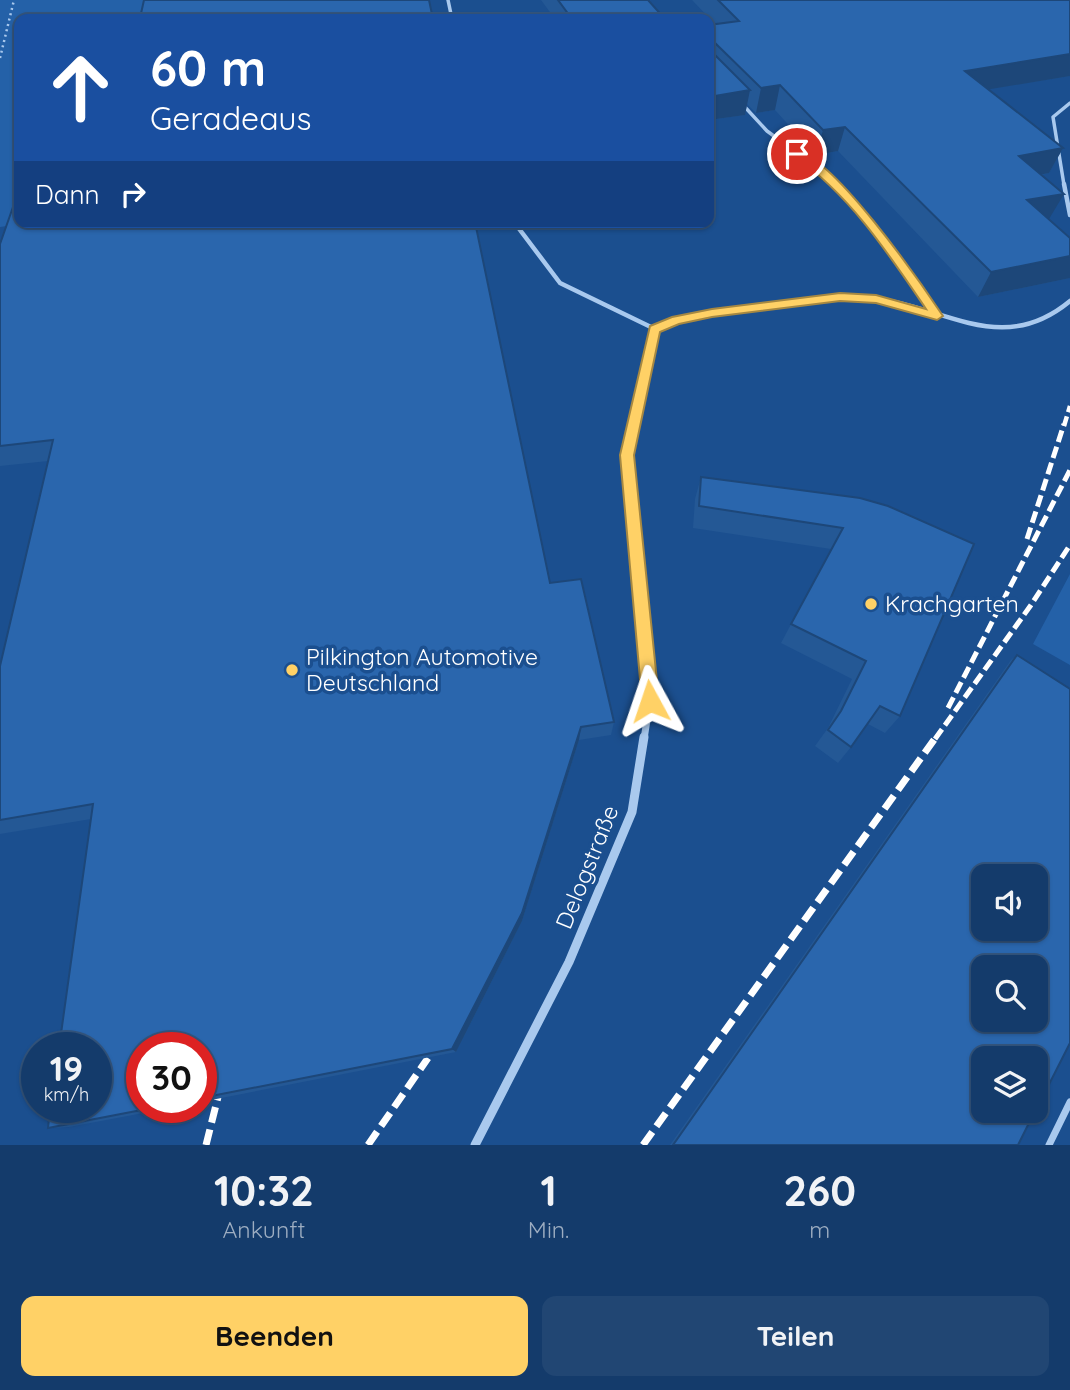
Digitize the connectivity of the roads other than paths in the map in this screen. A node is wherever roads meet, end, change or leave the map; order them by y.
1 (1070, 103) edge
2 (742, 105) edge
3 (1070, 215) edge
4 (519, 228) edge
5 (1070, 301) edge
6 (937, 316) junction
7 (655, 329) junction
8 (627, 455) joint
9 (1070, 1102) edge
10 (475, 1145) edge
11 (1049, 1145) edge

1 - 3 lane
2 - 6 lane
4 - 7 lane
5 - 6 lane
6 - 7 lane
7 - 8 lane
8 - 10 street, Delogstraße
9 - 11 lane

